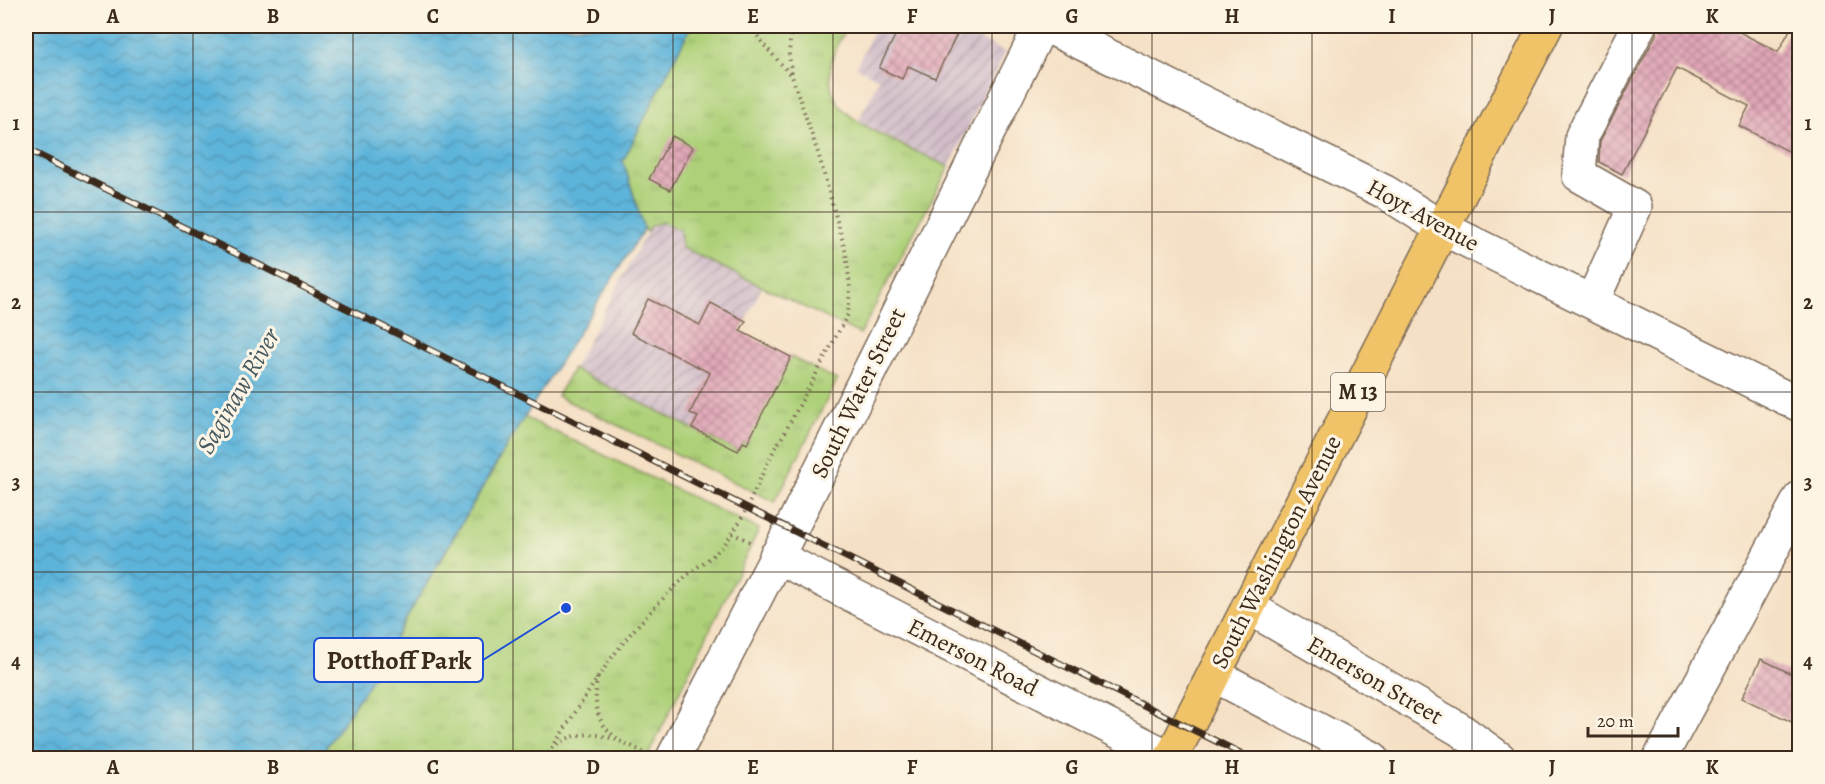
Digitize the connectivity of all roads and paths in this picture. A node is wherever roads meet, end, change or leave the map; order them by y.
1 (751, 26) edge
2 (791, 26) edge
3 (1041, 26) edge
4 (1047, 26) edge
5 (1546, 26) edge
6 (1639, 26) edge
7 (792, 76) junction
8 (1442, 228) junction
9 (1592, 302) junction
10 (1800, 405) edge
11 (1800, 498) edge
12 (776, 556) junction
13 (1248, 607) junction
14 (1214, 675) junction
15 (597, 676) junction
16 (620, 740) junction
17 (554, 746) junction
18 (660, 756) edge
19 (545, 759) edge
20 (1170, 759) edge
21 (1372, 759) edge
22 (1499, 759) edge
23 (1660, 759) edge

1 - 7 path
2 - 7 path
3 - 12 street, South Water Street
4 - 8 street, Hoyt Avenue
5 - 8 main road, South Washington Avenue / M 13
6 - 9 street
7 - 15 path
8 - 9 street, Hoyt Avenue
8 - 13 main road, South Washington Avenue / M 13
9 - 10 street, Hoyt Avenue
11 - 23 street
12 - 18 street, South Water Street
12 - 20 street, Emerson Road
13 - 14 main road, South Washington Avenue / M 13
13 - 22 street, Emerson Street
14 - 20 main road, South Washington Avenue / M 13
14 - 21 street
15 - 16 path
15 - 17 path
16 - 17 path
16 - 18 path
17 - 19 path

